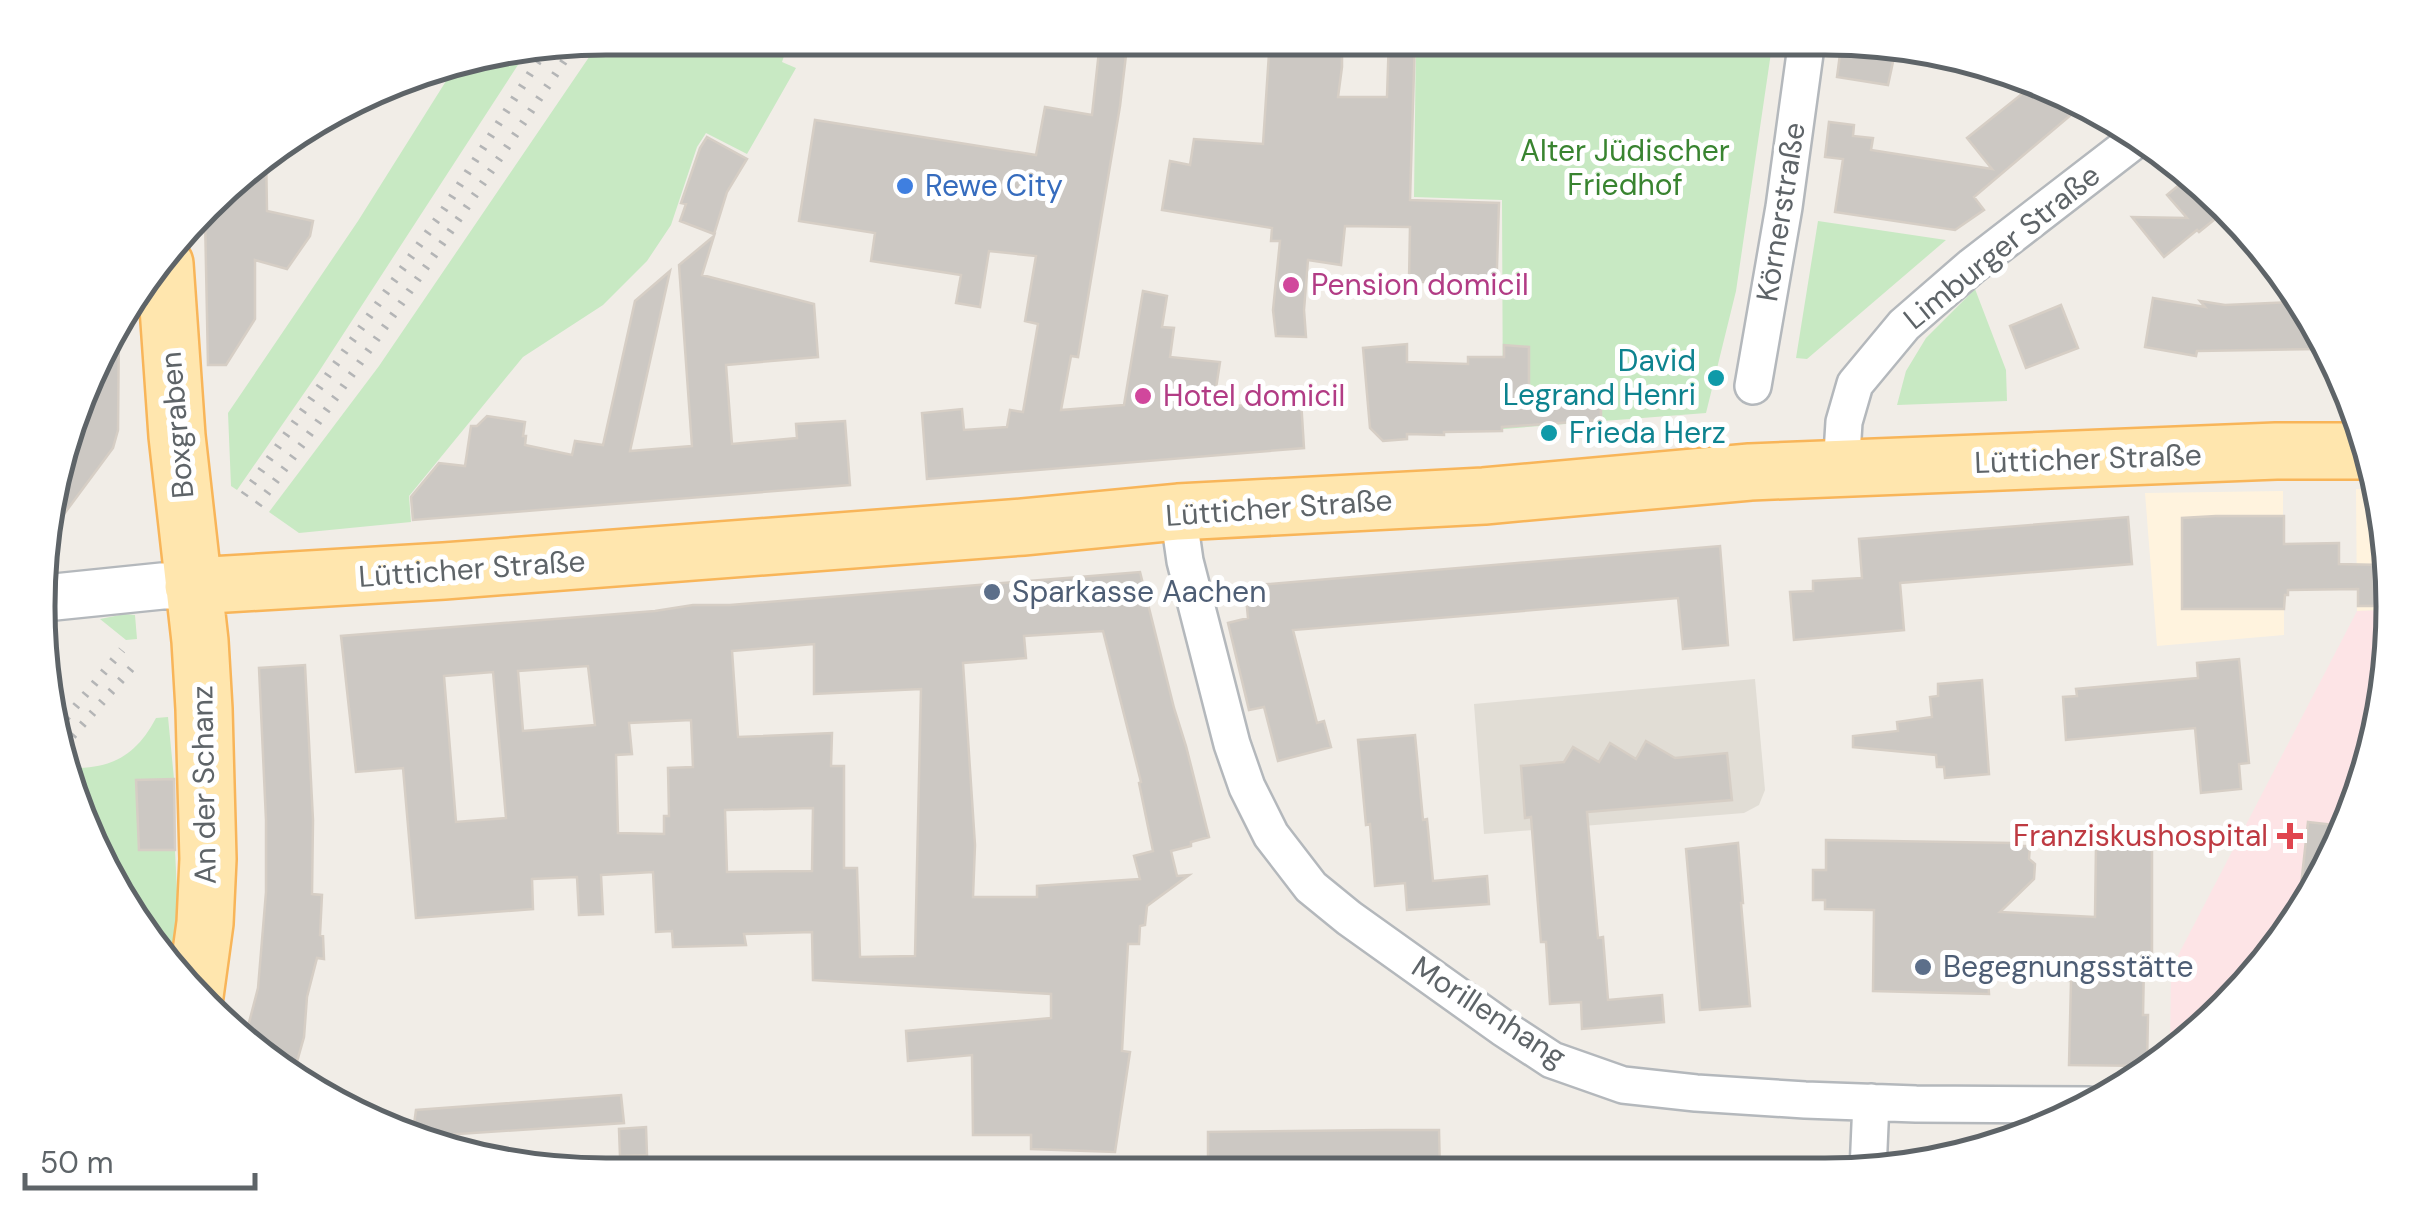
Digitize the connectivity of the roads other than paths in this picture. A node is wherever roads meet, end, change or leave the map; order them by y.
1 (1805, 55) edge
2 (2127, 146) edge
3 (165, 277) edge
4 (1753, 386) dead end
5 (2353, 451) edge
6 (1841, 470) junction
7 (1178, 512) junction
8 (193, 586) junction
9 (55, 597) edge
10 (197, 975) edge
11 (1871, 1102) junction
12 (2058, 1105) edge
13 (1869, 1156) edge

1 - 4 street, Körnerstraße
2 - 6 street, Limburger Straße
3 - 8 main road, Boxgraben
5 - 6 main road, Lütticher Straße
6 - 7 main road, Lütticher Straße
7 - 8 main road, Lütticher Straße
7 - 11 street, Morillenhang
8 - 9 street
8 - 10 main road, An der Schanz
11 - 12 street, Morillenhang
11 - 13 street

